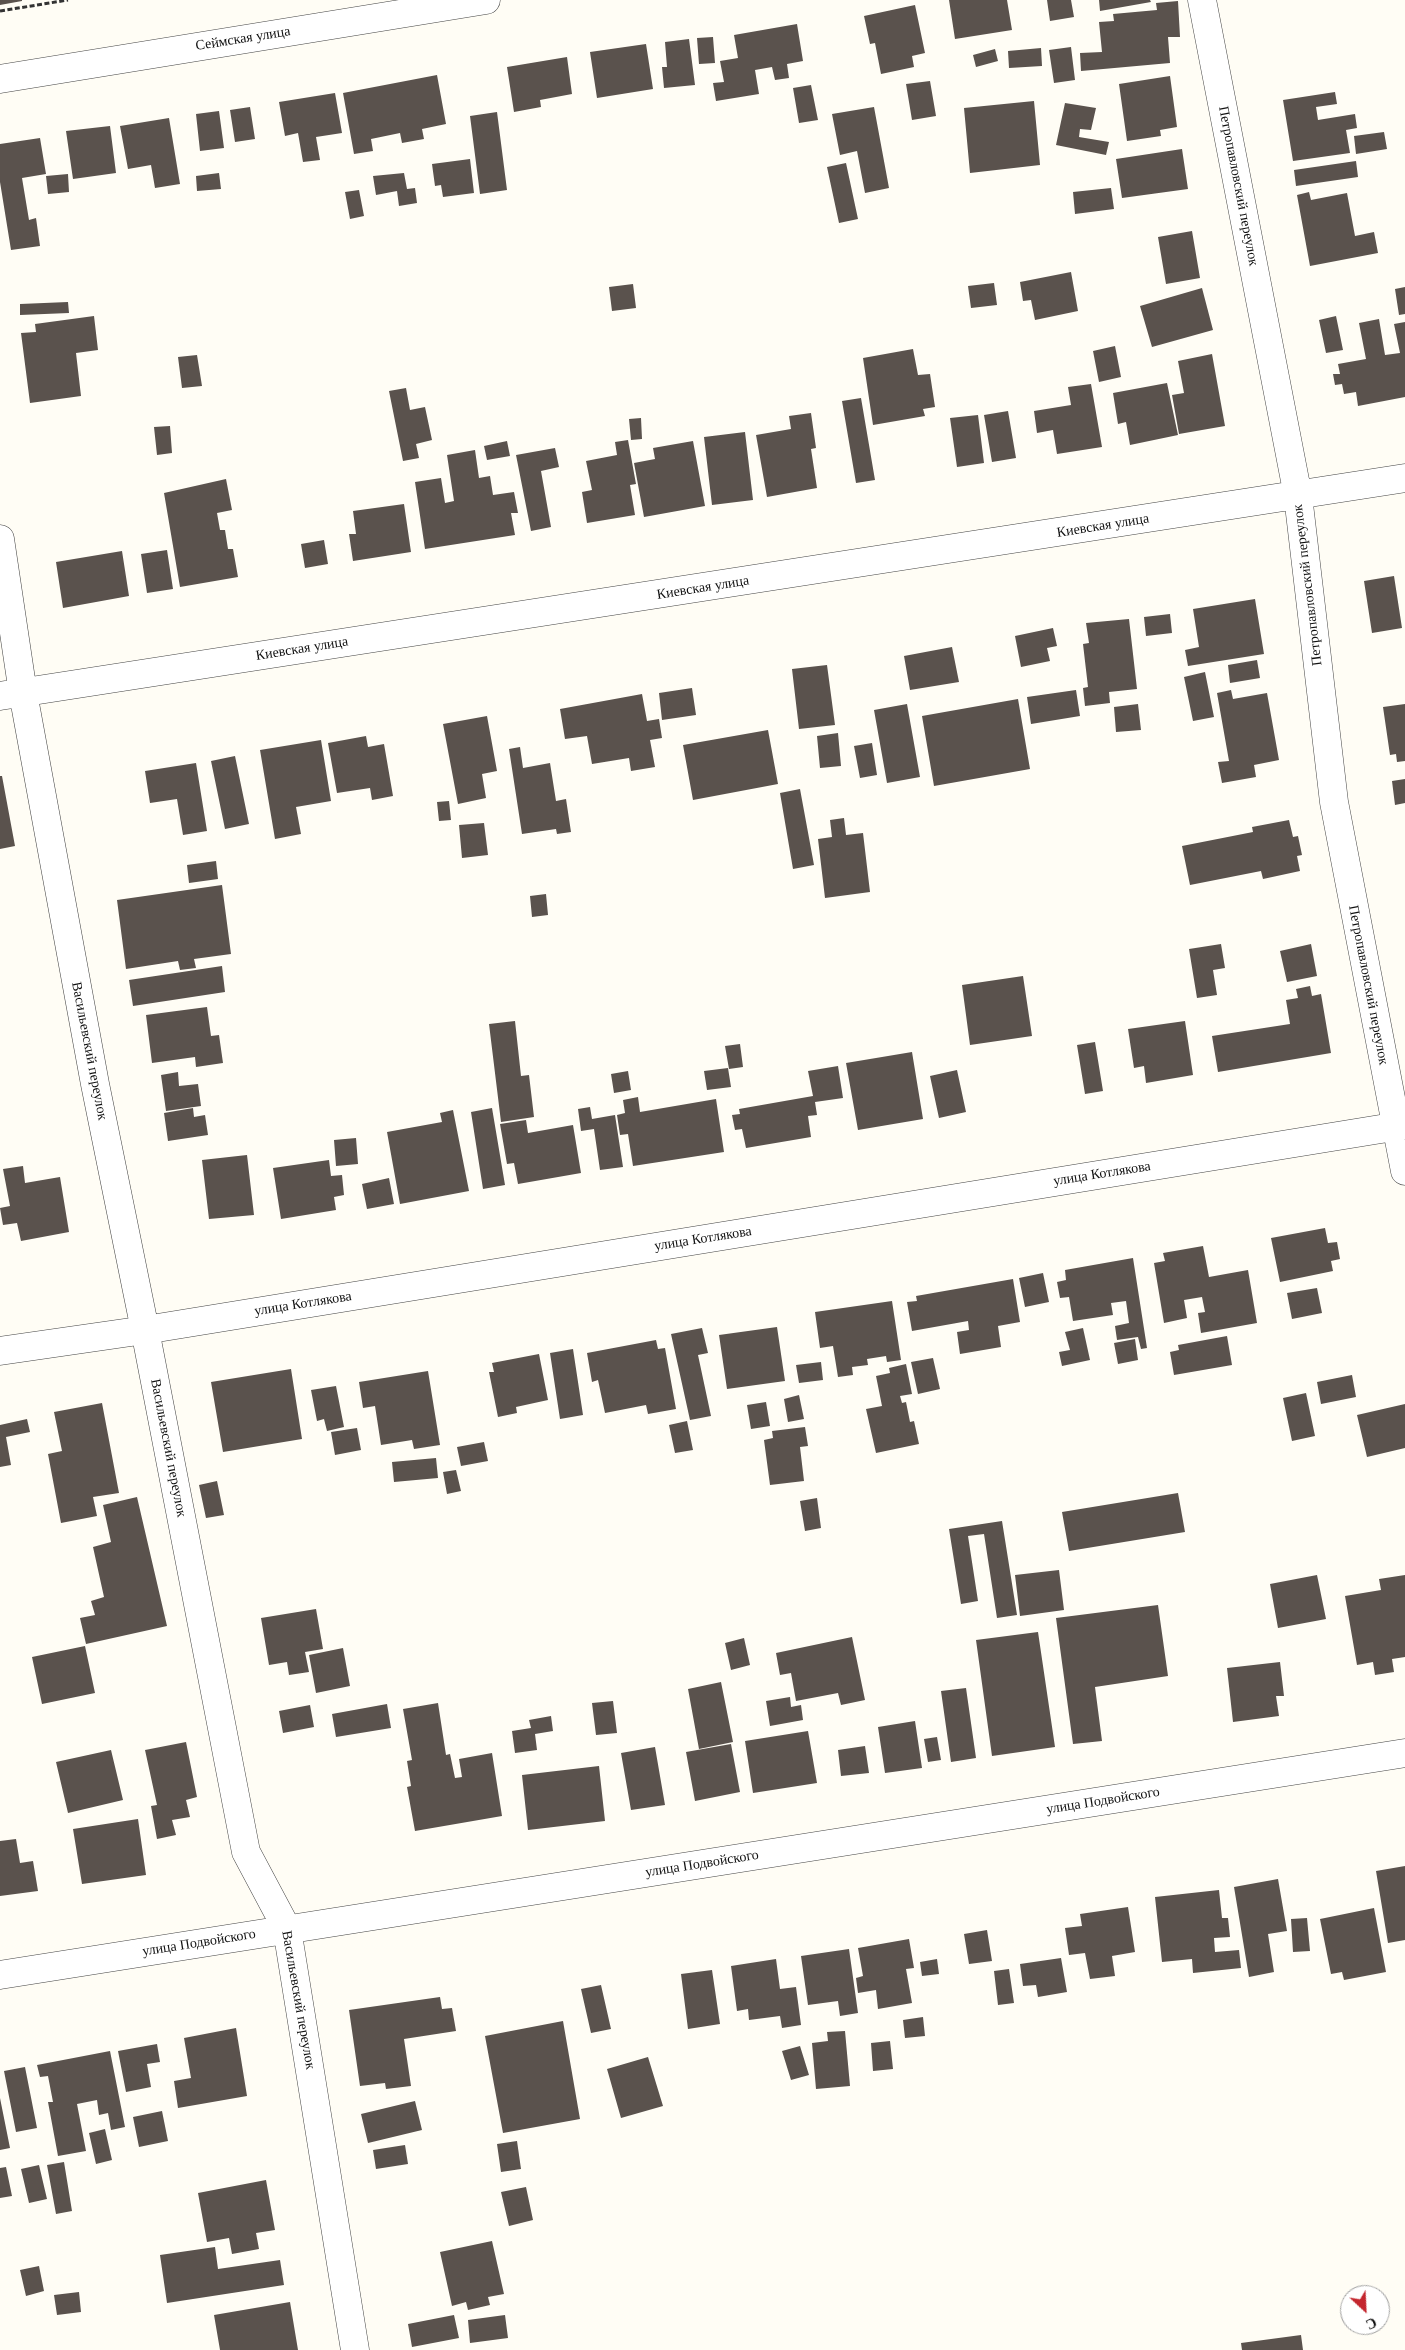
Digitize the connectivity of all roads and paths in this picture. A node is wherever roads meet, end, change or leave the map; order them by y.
1 (68, 0) edge
2 (486, 0) edge
3 (1202, 0) edge
4 (0, 11) edge
5 (0, 79) edge
6 (1405, 478) edge
7 (1298, 496) junction
8 (0, 539) edge
9 (11, 694) edge
10 (1400, 1126) edge
11 (1405, 1171) edge
12 (145, 1330) junction
13 (0, 1351) edge
14 (1405, 1753) edge
15 (287, 1929) junction
16 (0, 1975) edge
17 (355, 2350) edge

1 - 4 path
2 - 5 street, Сеймская улица
3 - 7 street, Петропавловский переулок
6 - 7 street, Киевская улица
7 - 9 street, Киевская улица
7 - 10 street, Петропавловский переулок
8 - 9 street, Васильевский переулок
9 - 12 street, Васильевский переулок
10 - 11 street, Петропавловский переулок
10 - 12 street, улица Котлякова
12 - 13 street, улица Котлякова
12 - 15 street, Васильевский переулок
14 - 15 street, улица Подвойского
15 - 16 street, улица Подвойского
15 - 17 street, Васильевский переулок

